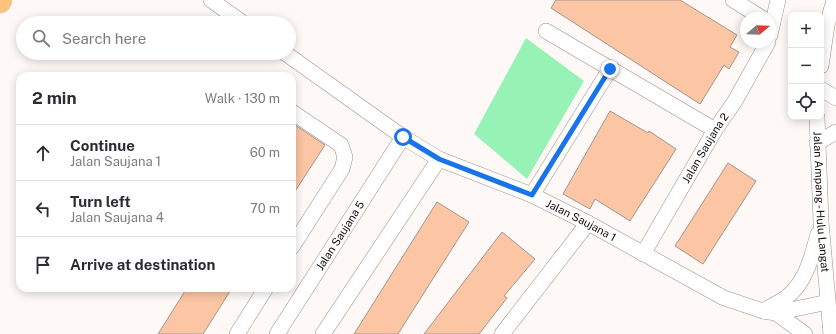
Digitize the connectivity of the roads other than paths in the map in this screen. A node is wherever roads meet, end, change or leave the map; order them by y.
1 (211, 0) edge
2 (733, 0) edge
3 (778, 0) edge
4 (834, 0) edge
5 (750, 12) edge
6 (774, 12) edge
7 (233, 16) edge
8 (546, 31) dead end
9 (765, 48) edge
10 (824, 48) edge
11 (295, 60) edge
12 (610, 69) junction
13 (824, 91) edge
14 (836, 98) edge
15 (296, 115) edge
16 (818, 120) edge
17 (715, 130) junction
18 (836, 132) edge
19 (403, 137) junction
20 (817, 143) junction
21 (439, 159) junction
22 (532, 195) junction
23 (820, 222) junction
24 (588, 223) junction
25 (296, 241) edge
26 (643, 254) junction
27 (264, 292) edge
28 (828, 302) junction
29 (769, 312) junction
30 (243, 332) edge
31 (277, 334) edge
32 (323, 334) edge
33 (502, 334) edge
34 (806, 334) edge
35 (831, 334) edge

1 - 7 street
2 - 5 street
3 - 6 street
4 - 10 street
8 - 12 street
9 - 17 street, Jalan Saujana 2
11 - 19 street, Jalan Saujana 1
12 - 17 street
12 - 22 street
13 - 14 street
15 - 25 street
16 - 20 street, Jalan Ampang - Hulu Langat
17 - 26 street, Jalan Saujana 2
18 - 20 street
19 - 21 street, Jalan Saujana 1
19 - 31 street, Jalan Saujana 5
20 - 23 street, Jalan Ampang - Hulu Langat
21 - 22 street, Jalan Saujana 1
21 - 32 street
22 - 24 street, Jalan Saujana 1
23 - 28 street, Jalan Ampang - Hulu Langat
23 - 29 street
24 - 26 street, Jalan Saujana 1
24 - 33 street
26 - 29 street, Jalan Saujana 1
27 - 30 street
28 - 29 street
28 - 35 street, Jalan Ampang - Hulu Langat
29 - 34 street

